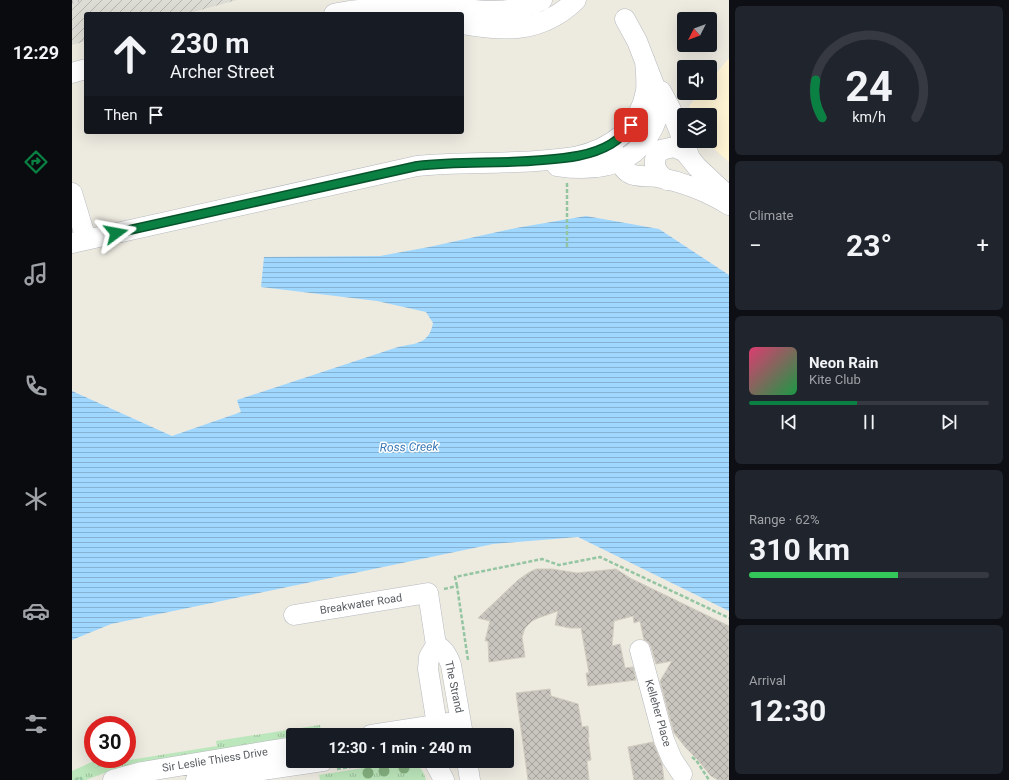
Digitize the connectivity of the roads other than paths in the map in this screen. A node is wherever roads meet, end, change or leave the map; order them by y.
1 (542, 0) edge
2 (576, 0) edge
3 (344, 12) edge
4 (625, 19) dead end
5 (464, 24) edge
6 (645, 61) junction
7 (84, 70) edge
8 (72, 73) edge
9 (677, 126) joint
10 (686, 148) edge
11 (662, 150) junction
12 (615, 153) junction
13 (691, 160) junction
14 (667, 180) junction
15 (72, 193) edge
16 (729, 197) edge
17 (729, 205) edge
18 (79, 241) edge
19 (294, 615) dead end
20 (436, 645) junction
21 (640, 650) dead end
22 (439, 728) edge
23 (462, 728) edge
24 (286, 748) edge
25 (286, 767) edge
26 (438, 768) edge
27 (447, 768) edge
28 (468, 768) edge
29 (684, 778) edge
30 (113, 780) edge
31 (196, 780) edge
32 (444, 780) edge
33 (448, 780) edge
34 (470, 780) edge

1 - 3 street
2 - 5 street
4 - 6 street
6 - 9 street
6 - 12 street
7 - 8 street
9 - 11 street
10 - 13 street
11 - 13 street
11 - 14 street
12 - 14 street
12 - 18 street
13 - 16 street
14 - 17 street
15 - 18 street
19 - 20 street, Breakwater Road
20 - 22 street, The Strand
20 - 23 street, The Strand
21 - 29 street, Kelleher Place
24 - 30 street, Sir Leslie Thiess Drive
25 - 31 street, Sir Leslie Thiess Drive
26 - 32 street
27 - 33 street
28 - 34 street

